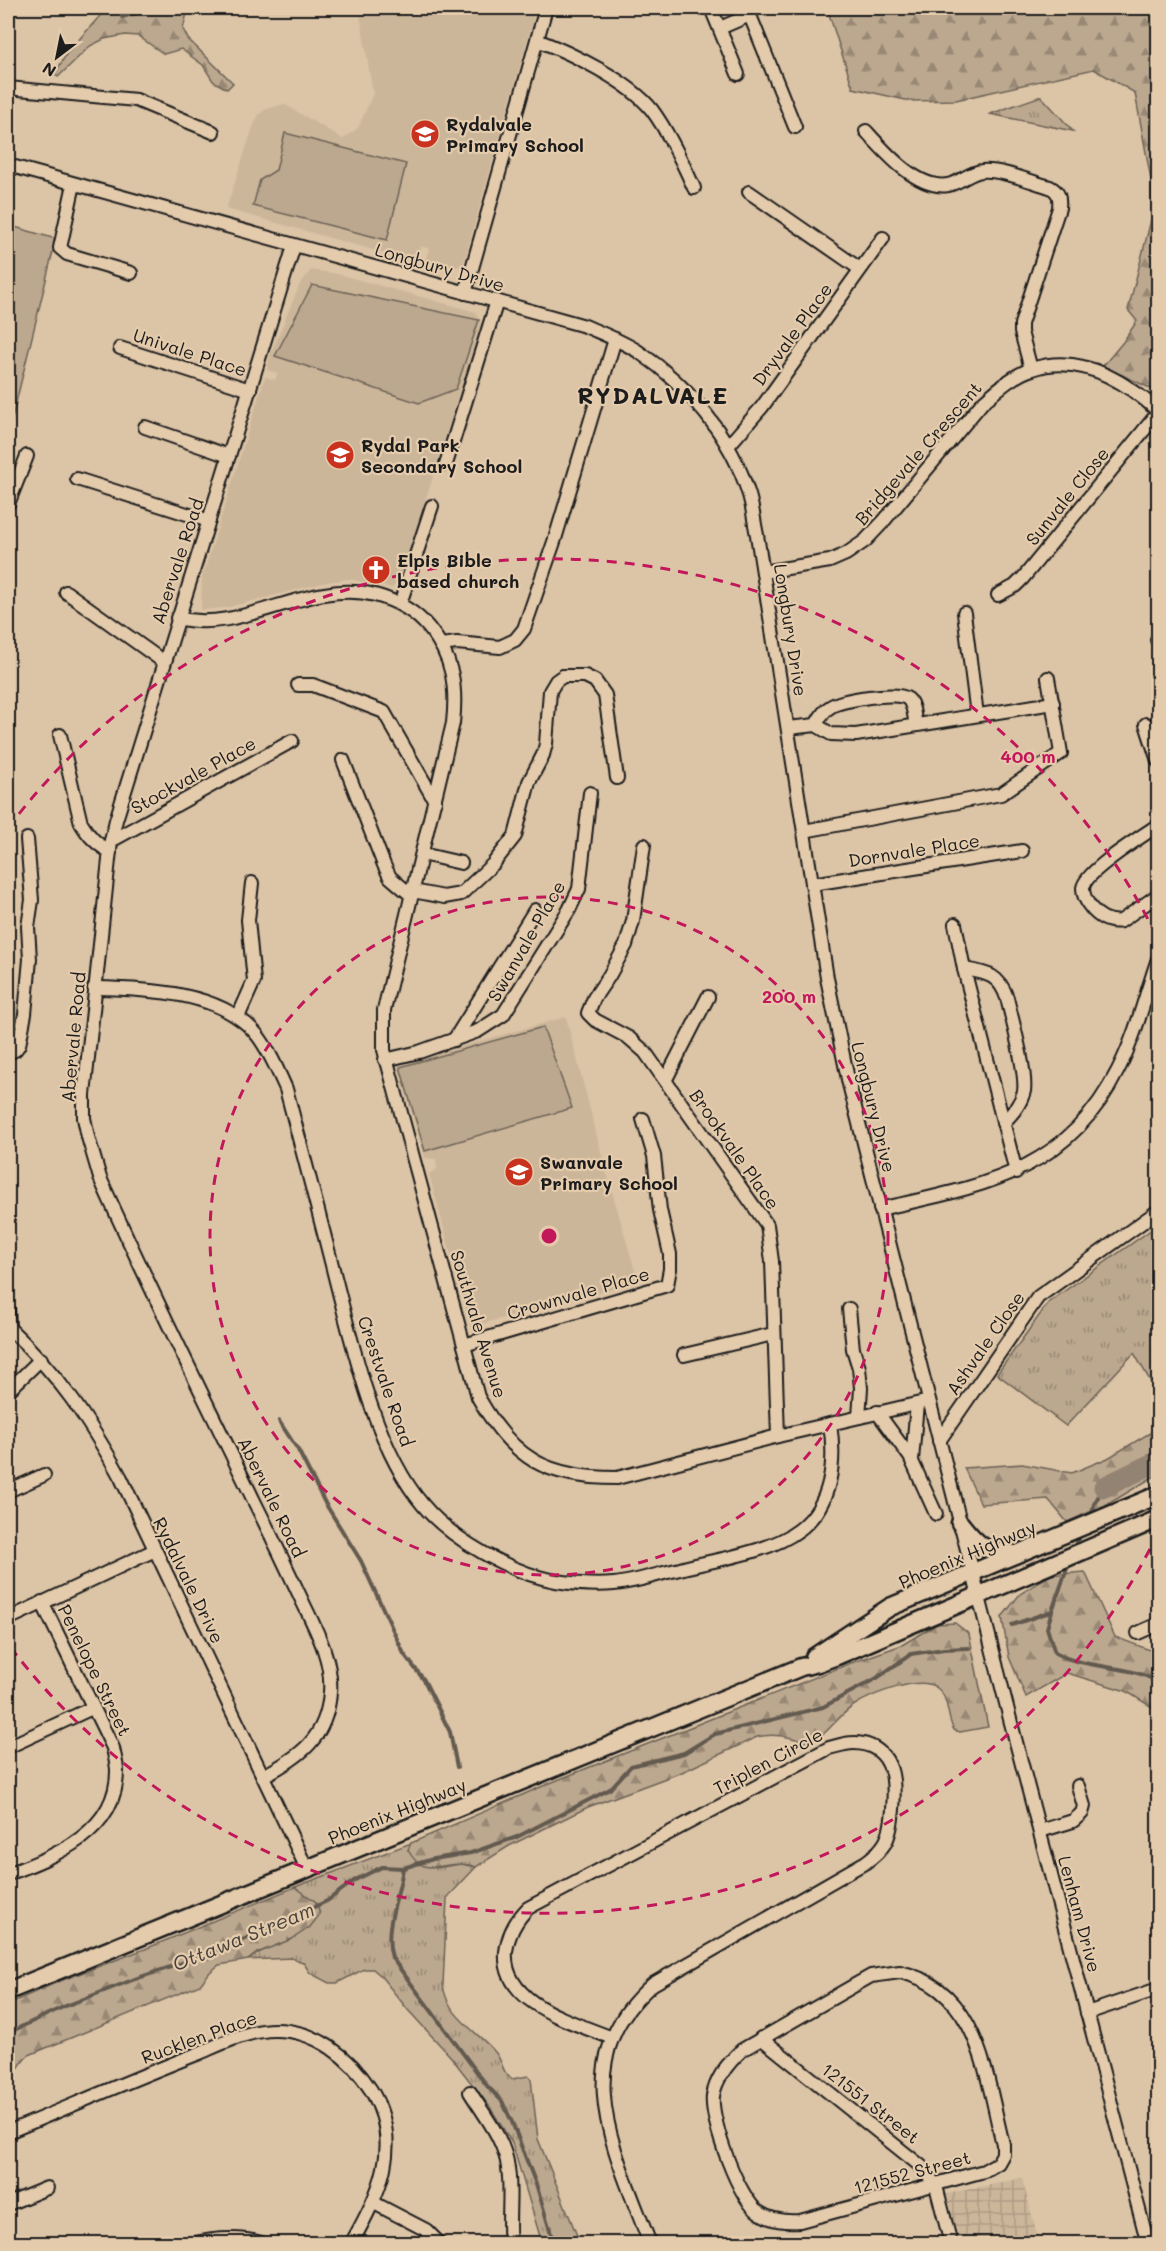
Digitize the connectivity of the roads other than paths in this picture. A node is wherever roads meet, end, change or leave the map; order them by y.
1 (546, 8) edge
2 (711, 8) edge
3 (748, 11) edge
4 (720, 28) junction
5 (537, 40) junction
6 (738, 74) dead end
7 (8, 88) edge
8 (795, 127) dead end
9 (866, 130) dead end
10 (213, 132) dead end
11 (8, 165) edge
12 (74, 184) junction
13 (694, 188) dead end
14 (749, 192) dead end
15 (883, 238) dead end
16 (294, 246) junction
17 (860, 269) junction
18 (131, 273) dead end
19 (465, 293) junction
20 (497, 301) junction
21 (615, 339) junction
22 (120, 348) dead end
23 (1031, 369) junction
24 (250, 390) junction
25 (1158, 412) edge
26 (145, 427) dead end
27 (728, 446) junction
28 (27, 456) dead end
29 (229, 456) junction
30 (446, 464) dead end
31 (77, 479) dead end
32 (8, 504) edge
33 (432, 506) dead end
34 (209, 521) junction
35 (763, 572) junction
36 (66, 592) dead end
37 (998, 596) dead end
38 (400, 604) junction
39 (964, 614) dead end
40 (177, 618) junction
41 (441, 645) junction
42 (164, 662) junction
43 (1048, 678) dead end
44 (298, 686) dead end
45 (1053, 703) junction
46 (977, 715) junction
47 (1146, 724) dead end
48 (816, 725) junction
49 (916, 725) junction
50 (788, 728) junction
51 (60, 735) dead end
52 (292, 741) dead end
53 (343, 760) dead end
54 (1158, 760) edge
55 (617, 778) dead end
56 (590, 793) dead end
57 (435, 801) junction
58 (1158, 825) edge
59 (804, 831) junction
60 (27, 839) dead end
61 (644, 845) dead end
62 (111, 846) junction
63 (1022, 851) dead end
64 (422, 854) junction
65 (461, 863) dead end
66 (252, 883) dead end
67 (812, 884) junction
68 (413, 894) junction
69 (1158, 895) edge
70 (535, 910) dead end
71 (955, 924) dead end
72 (1158, 959) edge
73 (964, 969) junction
74 (94, 988) junction
75 (708, 998) dead end
76 (238, 1017) junction
77 (454, 1040) junction
78 (8, 1053) edge
79 (386, 1060) junction
80 (666, 1079) junction
81 (643, 1119) dead end
82 (1003, 1123) junction
83 (1016, 1172) junction
84 (880, 1209) junction
85 (1158, 1211) edge
86 (8, 1309) edge
87 (849, 1309) dead end
88 (8, 1327) edge
89 (773, 1334) junction
90 (464, 1345) junction
91 (684, 1355) dead end
92 (41, 1359) junction
93 (8, 1391) edge
94 (923, 1402) junction
95 (877, 1412) junction
96 (859, 1417) junction
97 (830, 1424) junction
98 (778, 1436) junction
99 (939, 1442) junction
100 (912, 1461) junction
101 (44, 1475) dead end
102 (8, 1491) edge
103 (1158, 1495) edge
104 (936, 1514) dead end
105 (1158, 1519) edge
106 (960, 1523) junction
107 (155, 1550) junction
108 (1020, 1554) junction
109 (974, 1572) junction
110 (978, 1594) junction
111 (42, 1602) junction
112 (8, 1619) edge
113 (1158, 1624) edge
114 (1138, 1633) dead end
115 (801, 1667) junction
116 (92, 1708) junction
117 (8, 1747) edge
118 (263, 1776) junction
119 (1078, 1786) dead end
120 (1040, 1831) junction
121 (307, 1869) junction
122 (8, 1874) edge
123 (1158, 1989) edge
124 (8, 1991) edge
125 (1087, 2013) junction
126 (612, 2038) junction
127 (761, 2038) junction
128 (470, 2092) dead end
129 (8, 2132) edge
130 (936, 2186) junction
131 (47, 2188) dead end
132 (374, 2203) junction
133 (8, 2204) edge
134 (191, 2244) edge
135 (265, 2244) edge
136 (351, 2244) edge
137 (440, 2244) edge
138 (510, 2244) edge
139 (650, 2244) edge
140 (951, 2244) edge
141 (1148, 2244) edge

1 - 5 street
2 - 4 street
3 - 4 street
3 - 8 street
4 - 6 street
5 - 13 street
5 - 19 street
7 - 10 street
9 - 23 street
11 - 12 street, Longbury Drive
12 - 16 street, Longbury Drive
12 - 18 street
14 - 17 street
15 - 17 street, Dryvale Place
16 - 19 street, Longbury Drive
16 - 24 street, Abervale Road
17 - 27 street, Dryvale Place
19 - 20 street, Longbury Drive
20 - 21 street, Longbury Drive
20 - 30 street
21 - 27 street, Longbury Drive
21 - 41 street
22 - 24 street, Univale Place
23 - 25 street, Bridgevale Crescent
23 - 35 street, Bridgevale Crescent
24 - 29 street, Abervale Road
25 - 37 street, Sunvale Close
26 - 29 street
27 - 35 street, Longbury Drive
28 - 32 street
29 - 34 street, Abervale Road
31 - 34 street
33 - 38 street
34 - 40 street, Abervale Road
35 - 50 street, Longbury Drive
36 - 42 street
38 - 40 street, Southvale Avenue
38 - 41 street, Southvale Avenue
39 - 46 street
40 - 42 street, Abervale Road
41 - 57 street, Southvale Avenue
42 - 62 street, Abervale Road
43 - 45 street
44 - 57 street
45 - 46 street
45 - 59 street
46 - 49 street
47 - 54 street
48 - 49 street
48 - 49 street
48 - 50 street
50 - 59 street, Longbury Drive
51 - 62 street
52 - 62 street, Stockvale Place
53 - 68 street
55 - 68 street
56 - 77 street, Swanvale Place
57 - 64 street, Southvale Avenue
58 - 69 street
59 - 67 street, Longbury Drive
60 - 78 street
61 - 80 street, Brookvale Place
62 - 74 street, Abervale Road
63 - 67 street, Dornvale Place
64 - 65 street
64 - 68 street, Southvale Avenue
66 - 76 street
67 - 84 street, Longbury Drive
68 - 79 street, Southvale Avenue
70 - 77 street, Swanvale Place
71 - 73 street
72 - 83 street
73 - 82 street
73 - 82 street
74 - 76 street, Crestvale Road
74 - 118 street, Abervale Road
75 - 80 street
76 - 97 street, Crestvale Road
77 - 79 street, Swanvale Place
79 - 90 street, Southvale Avenue
80 - 89 street, Brookvale Place
81 - 90 street, Crownvale Place
82 - 83 street
83 - 84 street
84 - 94 street, Longbury Drive
85 - 99 street, Ashvale Close
86 - 88 street
87 - 96 street
88 - 92 street, Rydalvale Drive
89 - 91 street
89 - 98 street, Brookvale Place
90 - 98 street, Southvale Avenue
92 - 93 street
92 - 107 street, Rydalvale Drive
94 - 95 street, Southvale Avenue
94 - 99 street, Longbury Drive
94 - 100 street
95 - 96 street, Southvale Avenue
95 - 100 street
96 - 97 street, Southvale Avenue
97 - 98 street, Southvale Avenue
99 - 106 street, Longbury Drive
100 - 104 street
101 - 102 street
103 - 108 main road, Phoenix Highway
105 - 110 main road, Phoenix Highway
106 - 108 main road
106 - 109 street, Longbury Drive
107 - 111 street
107 - 118 street, Rydalvale Drive
108 - 109 main road, Phoenix Highway
109 - 110 street, Longbury Drive
109 - 115 main road, Phoenix Highway
110 - 115 main road, Phoenix Highway
110 - 120 street, Lenham Drive
111 - 112 street
111 - 116 street, Penelope Street
113 - 114 street
115 - 121 main road, Phoenix Highway
116 - 117 street
116 - 122 street, Penelope Street
118 - 121 street, Rydalvale Drive
119 - 120 street
120 - 125 street, Lenham Drive
121 - 124 main road, Phoenix Highway
123 - 125 street
125 - 141 street, Lenham Drive
126 - 126 street, Triplen Circle
126 - 139 street, Triplen Circle
127 - 130 street, 121551 Street
127 - 130 street, 121552 Street
127 - 130 street, 121552 Street
128 - 138 street
129 - 132 street, Rucklen Place
130 - 140 street, 121551 Street
131 - 133 street
132 - 136 street, Rucklen Place
132 - 137 street
134 - 135 street

